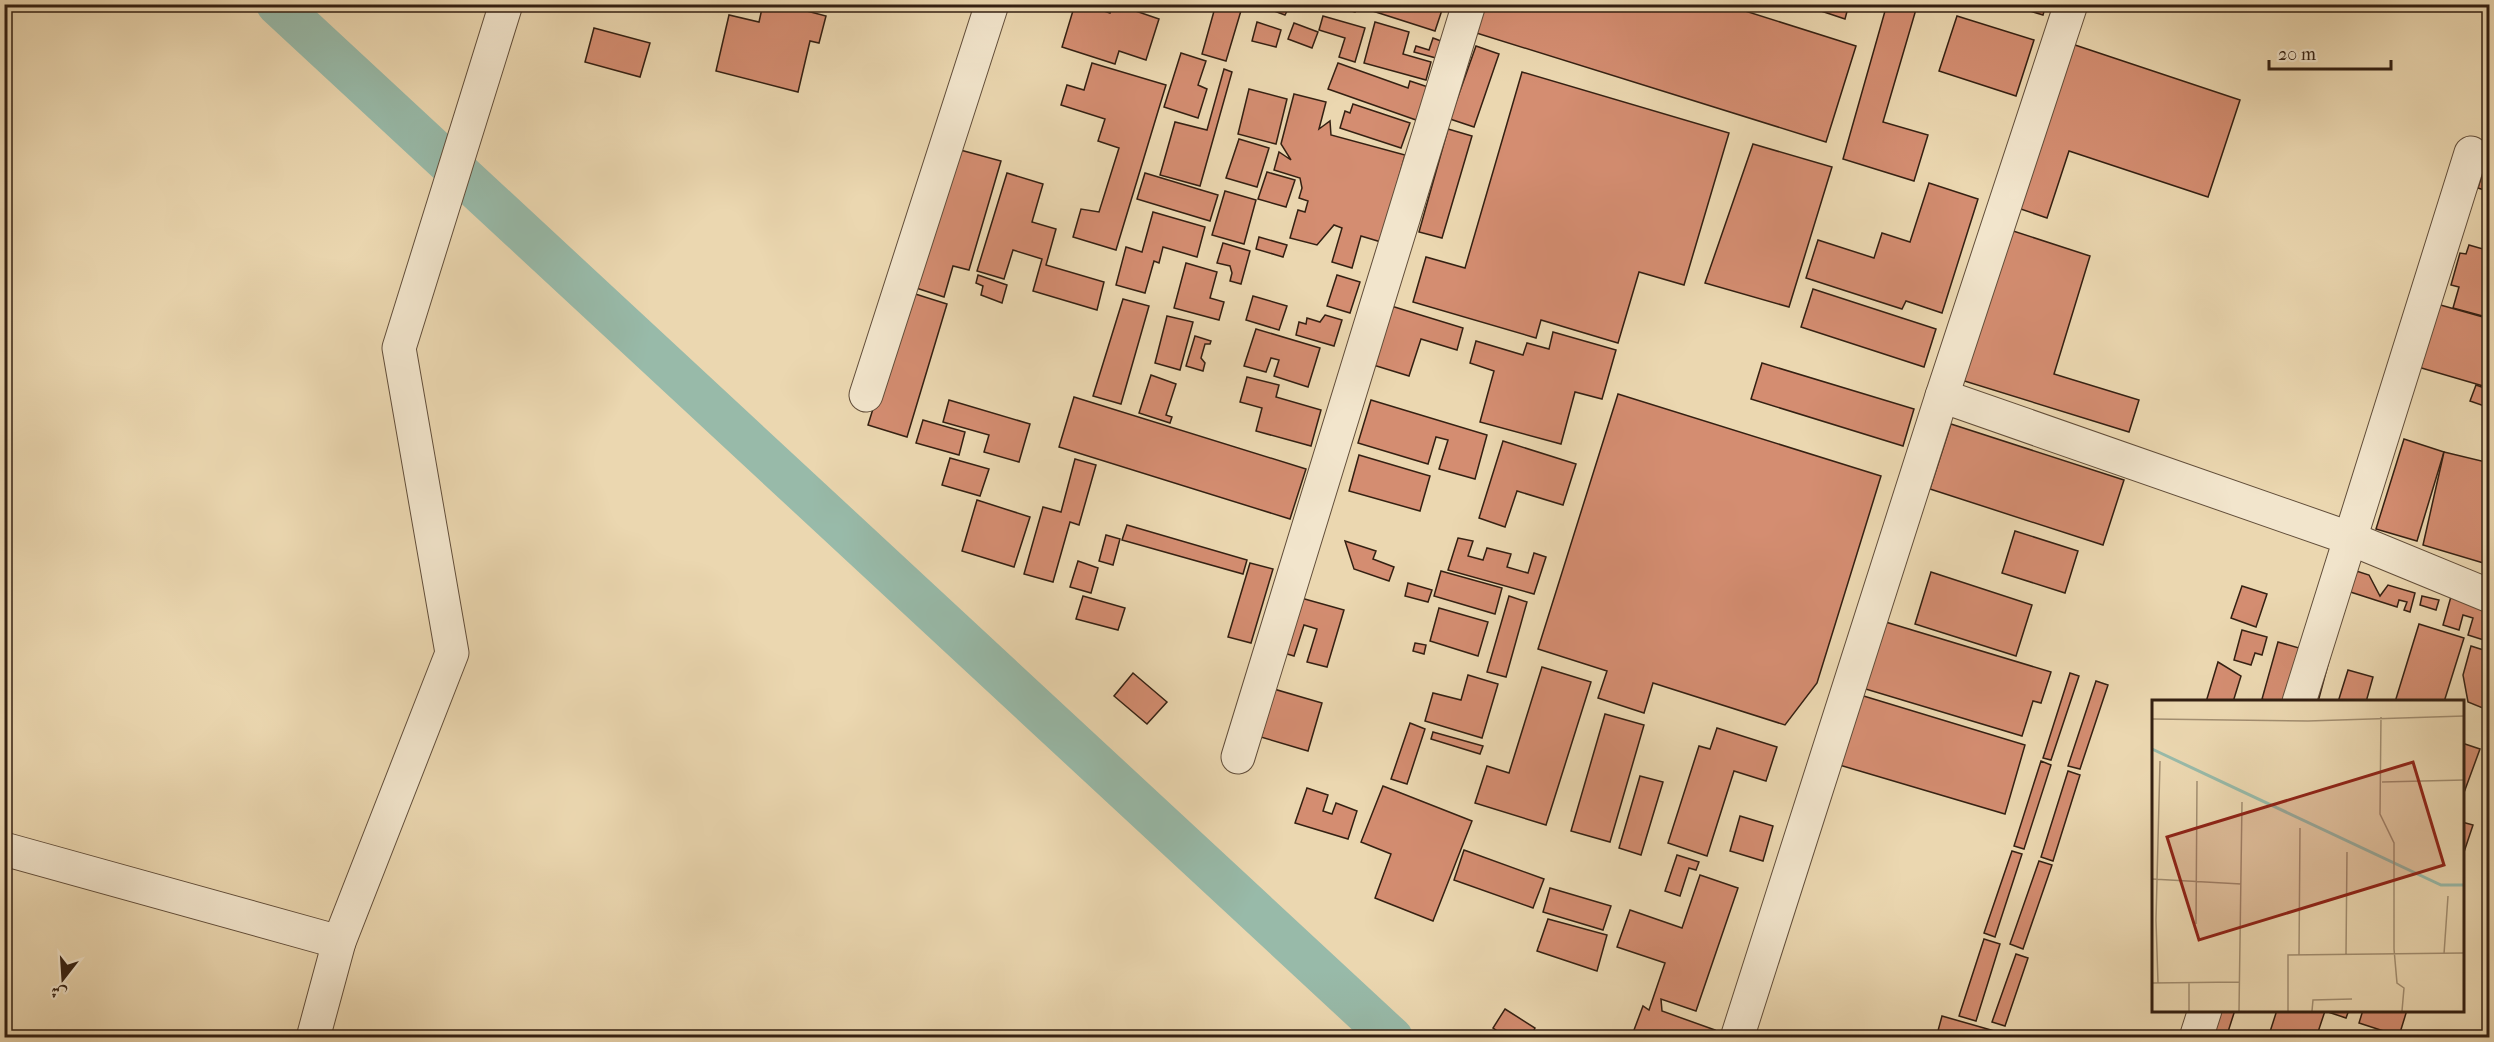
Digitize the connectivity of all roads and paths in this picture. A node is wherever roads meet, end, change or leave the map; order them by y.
1 (506, 4) edge
2 (992, 4) edge
3 (1469, 4) edge
4 (2071, 4) edge
5 (2471, 153) dead end
6 (866, 395) dead end
7 (1942, 396) junction
8 (2349, 538) junction
9 (2490, 596) edge
10 (2300, 700) edge
11 (1238, 757) dead end
12 (4, 849) edge
13 (339, 942) junction
14 (2205, 1012) edge
15 (313, 1038) edge
16 (1737, 1038) edge
17 (2196, 1038) edge

1 - 13 street
2 - 6 street
3 - 11 street
4 - 7 street
5 - 8 street
7 - 8 street
7 - 16 street
8 - 9 street
8 - 10 street
12 - 13 street
13 - 15 street
14 - 17 street

